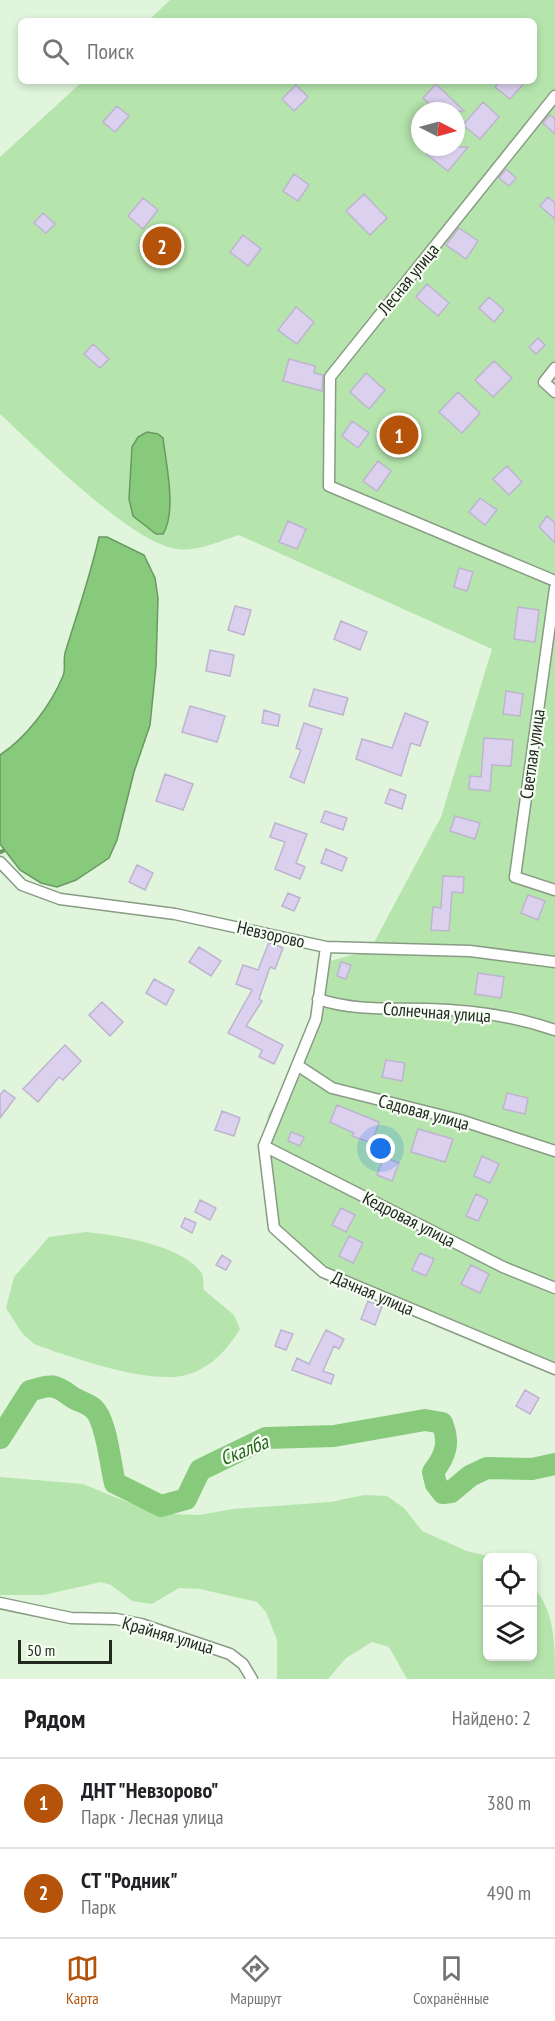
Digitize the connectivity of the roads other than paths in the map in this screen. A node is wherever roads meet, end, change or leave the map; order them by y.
1 (555, 96) edge
2 (555, 368) edge
3 (555, 392) edge
4 (555, 581) edge
5 (555, 588) edge
6 (0, 862) edge
7 (555, 890) edge
8 (326, 947) junction
9 (555, 962) edge
10 (318, 999) junction
11 (555, 1030) edge
12 (297, 1065) junction
13 (264, 1146) junction
14 (555, 1151) edge
15 (555, 1288) edge
16 (555, 1369) edge
17 (0, 1603) edge
18 (252, 1679) edge

1 - 4 street, Лесная улица
2 - 3 street
5 - 7 street, Светлая улица
6 - 8 street, Невзорово
8 - 9 street, Невзорово
8 - 10 street, Дачная улица
10 - 11 street, Солнечная улица
10 - 12 street, Дачная улица
12 - 13 street, Дачная улица
12 - 14 street, Садовая улица
13 - 15 street, Кедровая улица
13 - 16 street, Дачная улица
17 - 18 street, Крайняя улица

